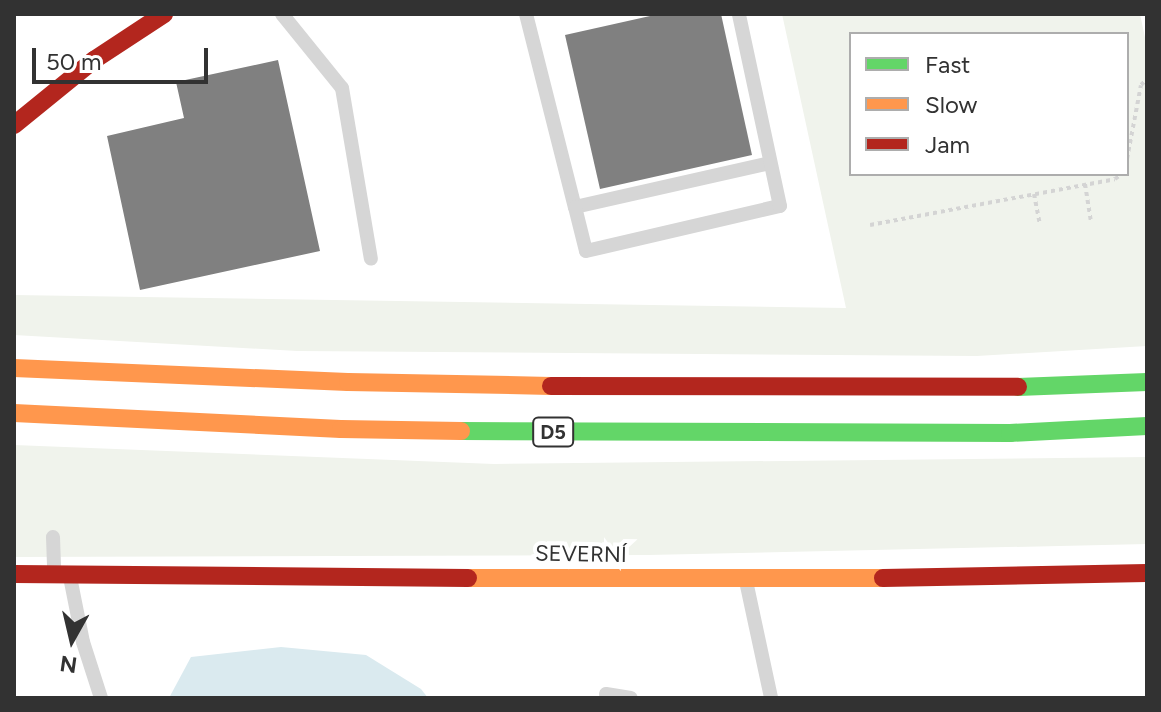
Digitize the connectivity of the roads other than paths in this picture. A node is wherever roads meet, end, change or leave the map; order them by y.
1 (164, 14) edge
2 (282, 14) edge
3 (526, 14) edge
4 (739, 14) edge
5 (14, 125) edge
6 (770, 163) junction
7 (575, 207) junction
8 (371, 259) dead end
9 (14, 368) edge
10 (1147, 382) edge
11 (14, 413) edge
12 (1147, 426) edge
13 (53, 537) dead end
14 (62, 572) junction
15 (1147, 573) edge
16 (14, 574) edge
17 (746, 581) junction
18 (606, 694) dead end
19 (101, 698) edge
20 (631, 698) edge
21 (771, 698) edge

1 - 5 main road
2 - 8 lane
3 - 7 lane
4 - 6 lane
6 - 7 lane
6 - 7 lane
9 - 10 main road, D5
11 - 12 main road, D5
13 - 14 lane
14 - 16 main road, SEVERNÍ
14 - 17 main road, SEVERNÍ
14 - 19 lane
15 - 17 main road, SEVERNÍ
17 - 21 lane
18 - 20 lane

